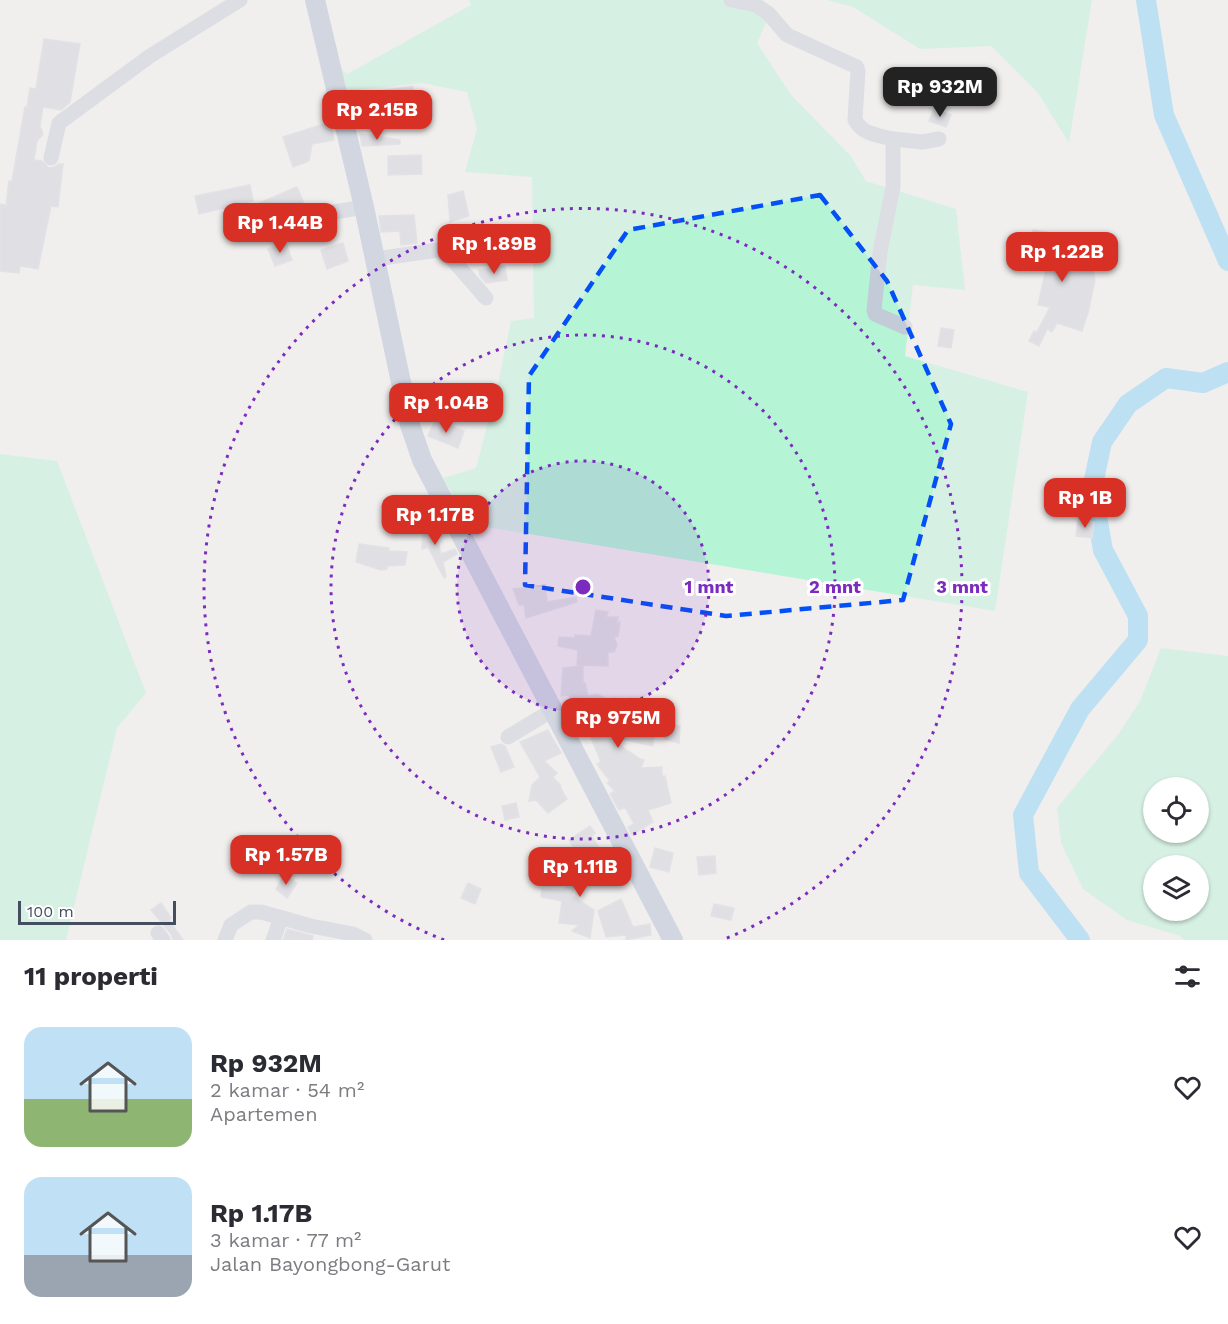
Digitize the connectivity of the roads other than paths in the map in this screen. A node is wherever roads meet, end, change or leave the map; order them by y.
1 (240, 0) edge
2 (315, 0) edge
3 (731, 0) edge
4 (893, 139) junction
5 (939, 139) dead end
6 (51, 158) dead end
7 (364, 207) junction
8 (269, 226) dead end
9 (375, 259) junction
10 (486, 298) dead end
11 (905, 327) dead end
12 (551, 711) junction
13 (508, 736) dead end
14 (281, 918) junction
15 (337, 936) edge
16 (225, 940) edge
17 (273, 940) edge
18 (365, 940) edge
19 (673, 940) edge

1 - 6 street
2 - 7 main road
3 - 4 street
4 - 5 street
4 - 11 street
7 - 8 street
7 - 9 main road
9 - 10 street
9 - 12 main road
12 - 13 street
12 - 19 main road
14 - 15 street
14 - 16 street
14 - 17 street
15 - 18 street

